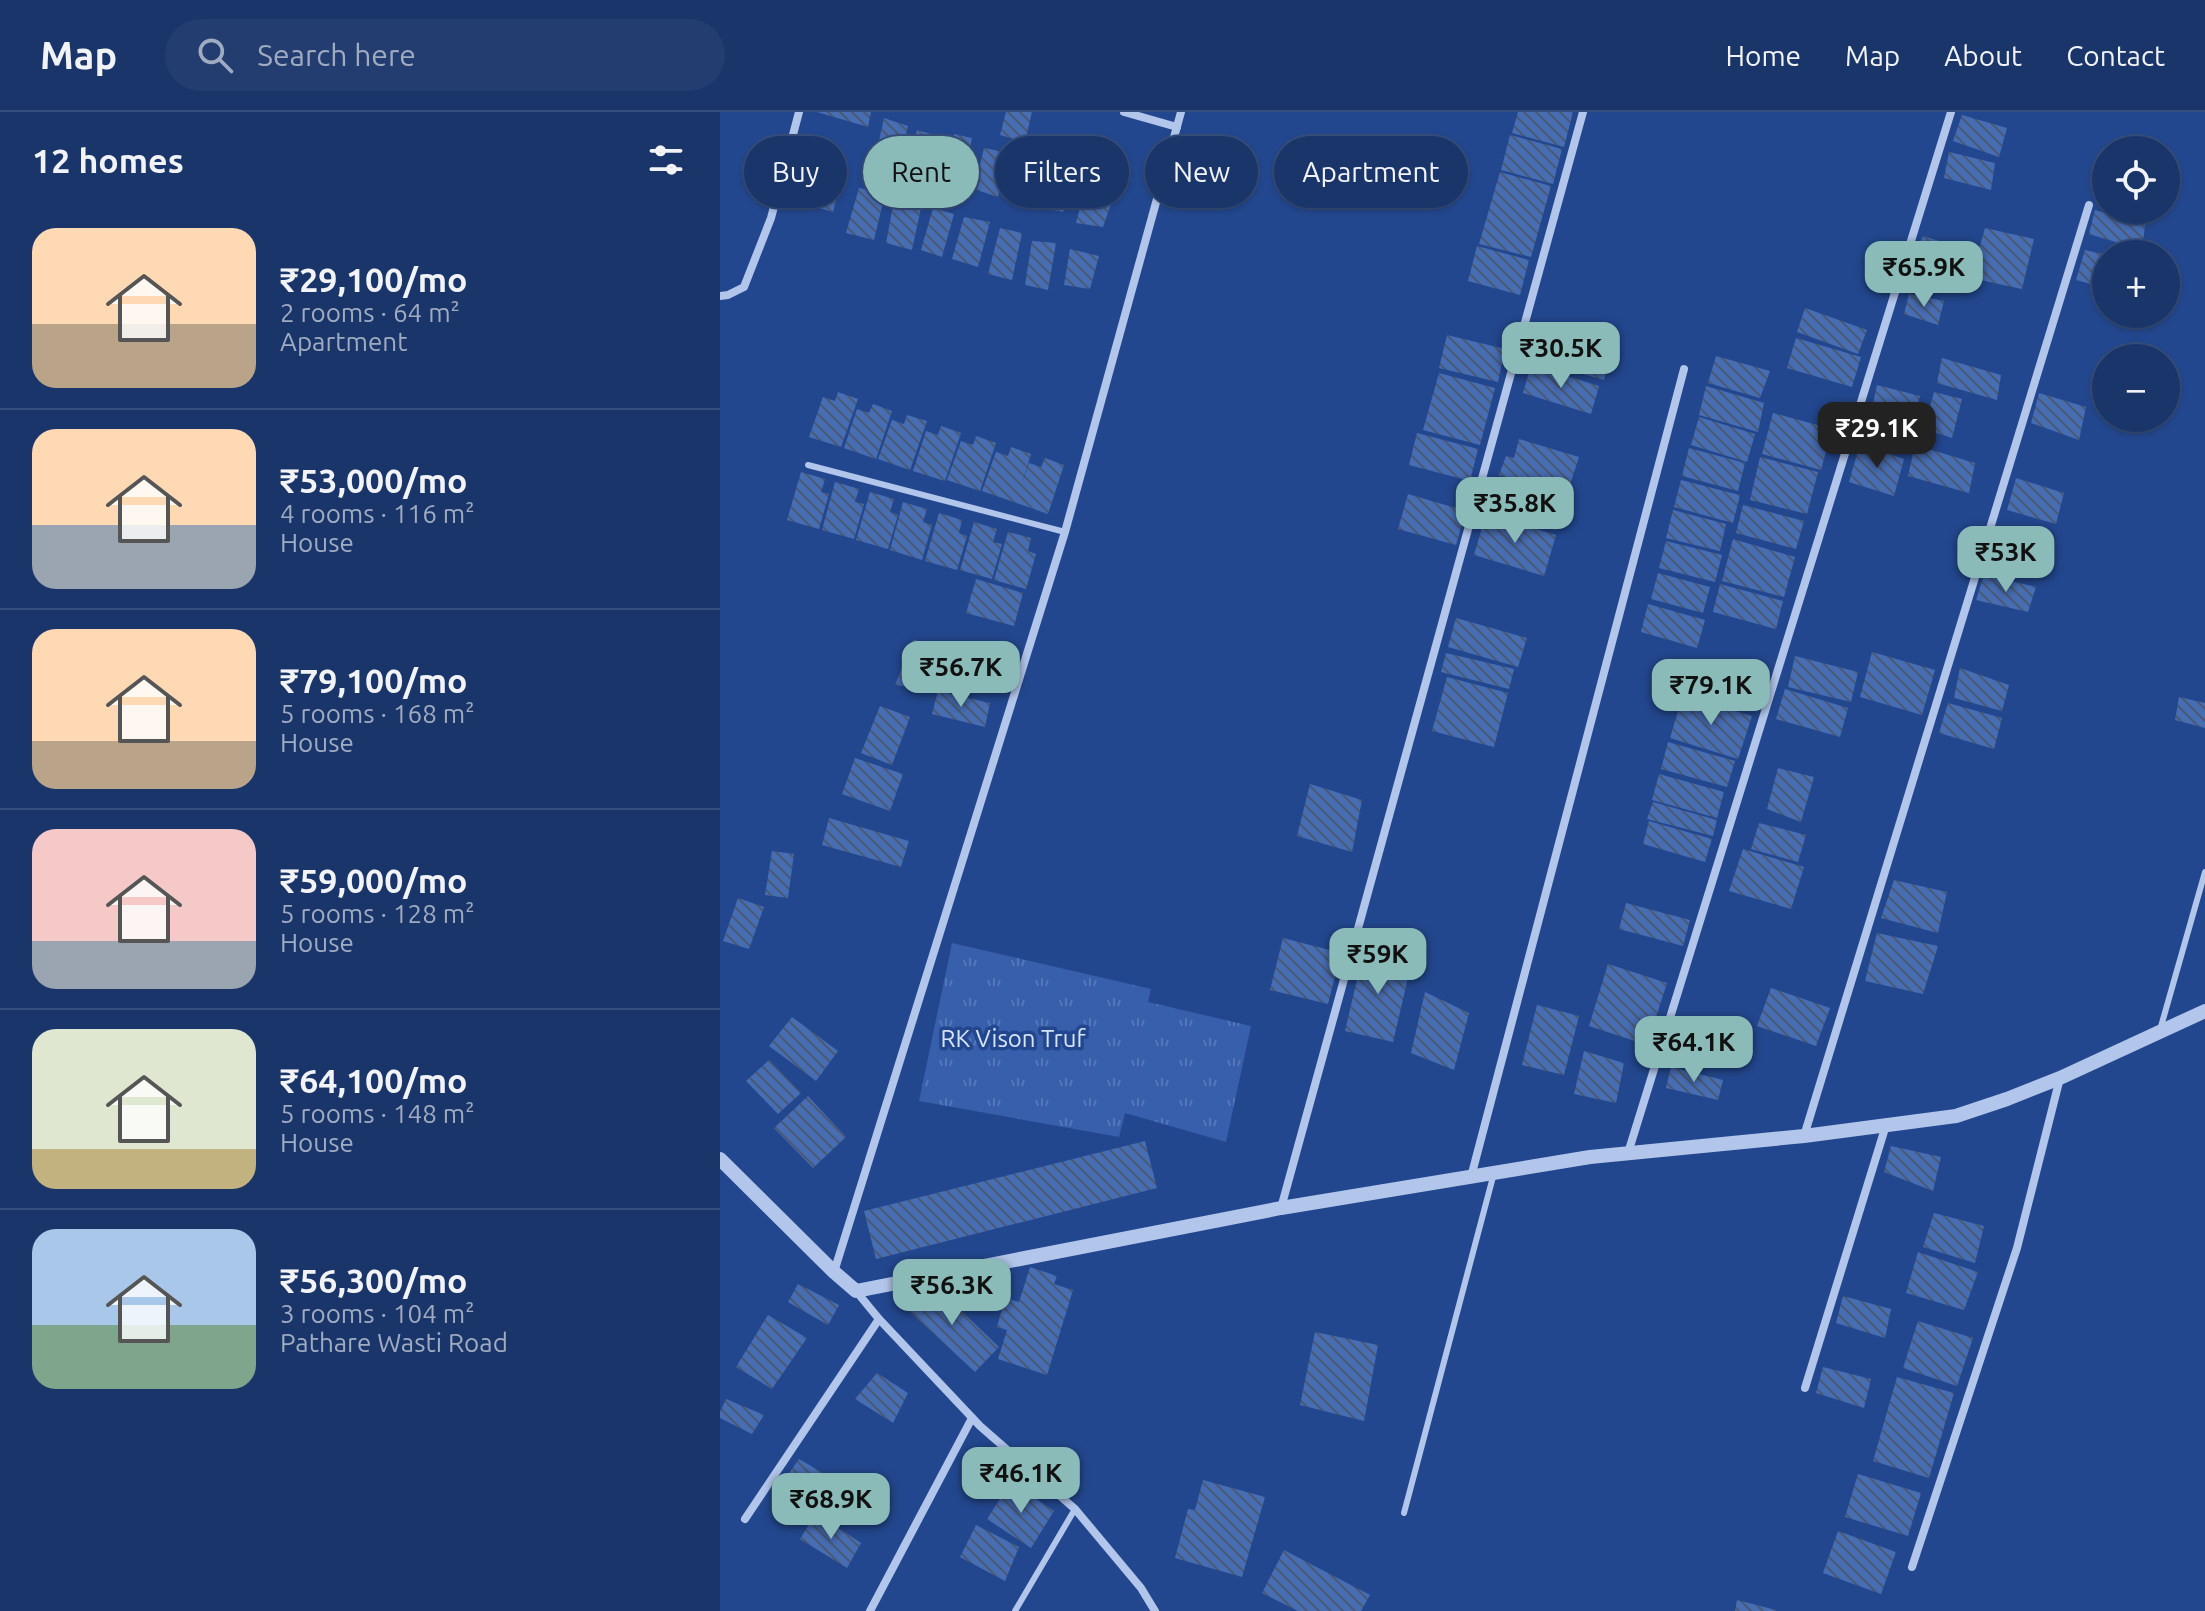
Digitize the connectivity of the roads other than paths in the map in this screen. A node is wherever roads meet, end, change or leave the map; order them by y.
1 (799, 112) edge
2 (1124, 112) edge
3 (1181, 112) edge
4 (1583, 112) edge
5 (1951, 112) edge
6 (1177, 127) junction
7 (2089, 205) dead end
8 (720, 296) edge
9 (1684, 369) dead end
10 (808, 465) dead end
11 (1065, 532) junction
12 (2205, 872) edge
13 (2205, 1011) edge
14 (2160, 1032) junction
15 (2060, 1078) junction
16 (1886, 1125) junction
17 (1804, 1136) junction
18 (1628, 1153) junction
19 (720, 1159) edge
20 (1494, 1173) junction
21 (1471, 1177) junction
22 (1281, 1208) junction
23 (834, 1272) junction
24 (856, 1291) junction
25 (879, 1319) junction
26 (1805, 1388) dead end
27 (972, 1418) junction
28 (1075, 1509) junction
29 (1404, 1513) dead end
30 (745, 1519) dead end
31 (1912, 1567) dead end
32 (870, 1611) edge
33 (1015, 1611) edge
34 (1155, 1611) edge

1 - 8 street
2 - 6 street
3 - 6 street
4 - 22 street
5 - 18 street
6 - 11 street
7 - 17 street
9 - 21 street
10 - 11 lane
11 - 23 street
12 - 14 lane
13 - 14 street
14 - 15 street
15 - 16 street
15 - 31 street
16 - 17 street
16 - 26 street
17 - 18 street
18 - 20 street
19 - 23 street
20 - 21 street
20 - 29 lane
21 - 22 street
22 - 24 street
23 - 24 street
24 - 25 street
25 - 27 street
25 - 30 street
27 - 28 street
27 - 32 street
28 - 33 lane
28 - 34 street

